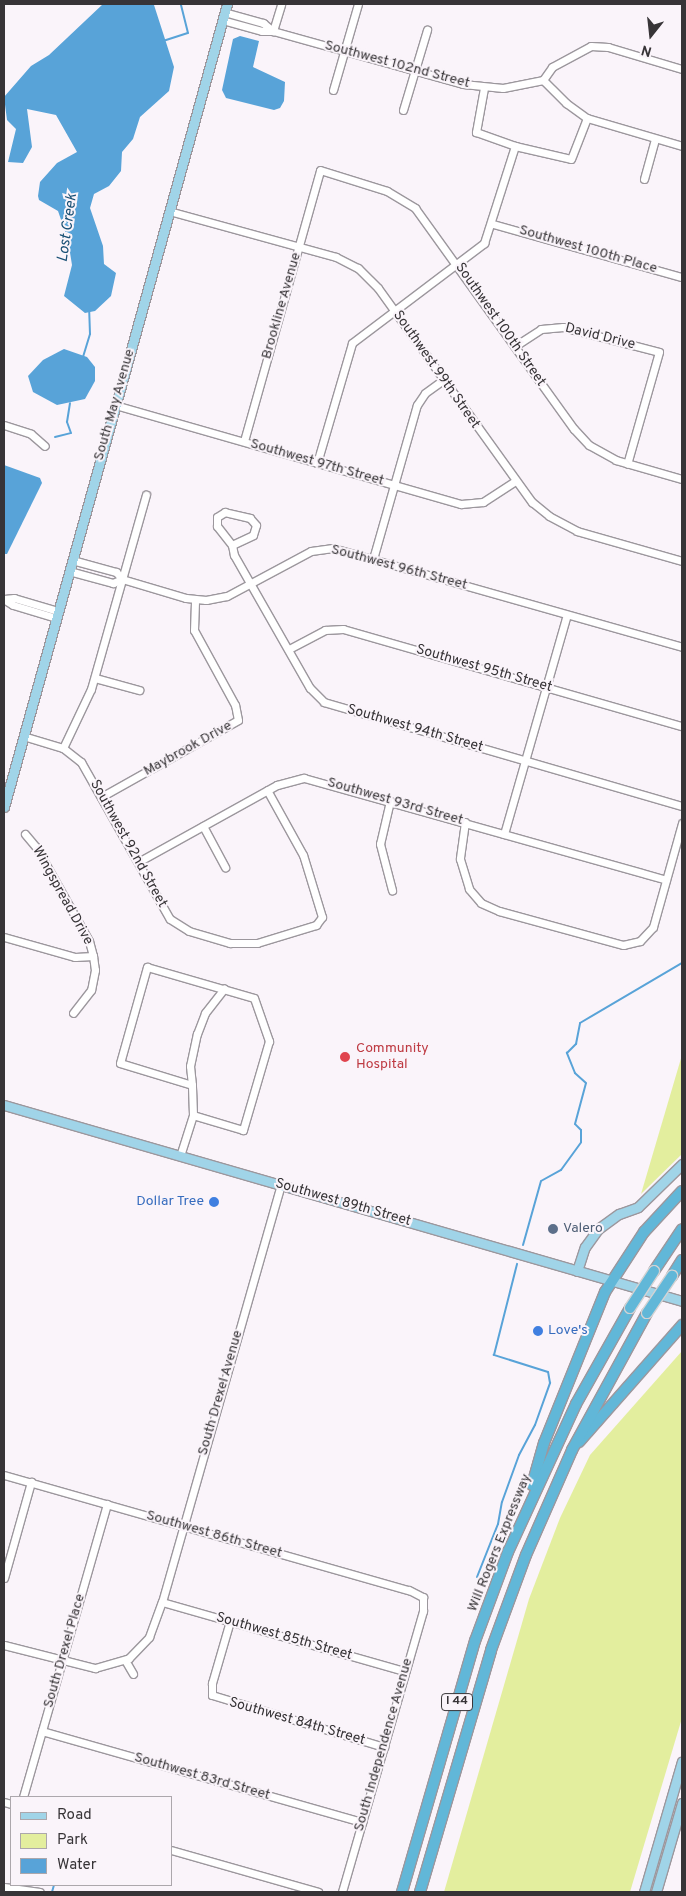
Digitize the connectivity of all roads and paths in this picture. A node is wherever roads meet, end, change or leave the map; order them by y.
1 (282, 4) edge
2 (358, 4) edge
3 (224, 12) edge
4 (427, 30) dead end
5 (274, 31) junction
6 (344, 51) junction
7 (682, 69) edge
8 (414, 71) junction
9 (543, 80) junction
10 (484, 88) junction
11 (333, 90) dead end
12 (404, 110) dead end
13 (587, 118) junction
14 (655, 139) junction
15 (515, 146) junction
16 (682, 146) edge
17 (320, 170) joint
18 (644, 178) dead end
19 (169, 211) junction
20 (493, 224) junction
21 (299, 247) junction
22 (457, 265) junction
23 (682, 276) edge
24 (393, 310) junction
25 (515, 346) junction
26 (443, 380) junction
27 (115, 405) junction
28 (4, 425) edge
29 (244, 442) junction
30 (45, 446) dead end
31 (318, 463) junction
32 (627, 464) junction
33 (682, 479) edge
34 (515, 481) junction
35 (395, 485) junction
36 (146, 495) dead end
37 (232, 545) junction
38 (374, 559) junction
39 (72, 560) junction
40 (682, 561) edge
41 (69, 571) junction
42 (122, 579) junction
43 (252, 582) junction
44 (4, 600) edge
45 (195, 600) junction
46 (57, 614) junction
47 (567, 615) junction
48 (682, 647) edge
49 (289, 649) junction
50 (95, 678) junction
51 (547, 687) junction
52 (139, 690) dead end
53 (682, 726) edge
54 (24, 736) junction
55 (64, 748) junction
56 (525, 761) junction
57 (267, 790) junction
58 (101, 797) junction
59 (390, 801) junction
60 (682, 806) edge
61 (4, 807) edge
62 (465, 822) junction
63 (682, 823) edge
64 (203, 826) junction
65 (25, 834) dead end
66 (504, 834) junction
67 (138, 862) junction
68 (225, 867) dead end
69 (666, 880) junction
70 (392, 890) dead end
71 (4, 937) edge
72 (93, 956) junction
73 (224, 989) junction
74 (73, 1013) dead end
75 (192, 1085) junction
76 (4, 1105) edge
77 (193, 1115) junction
78 (180, 1156) junction
79 (682, 1164) edge
80 (281, 1185) junction
81 (682, 1190) edge
82 (682, 1229) edge
83 (682, 1260) edge
84 (577, 1271) junction
85 (612, 1281) junction
86 (682, 1301) edge
87 (682, 1325) edge
88 (572, 1450) junction
89 (4, 1475) edge
90 (31, 1482) junction
91 (107, 1504) junction
92 (524, 1515) junction
93 (183, 1526) junction
94 (4, 1578) edge
95 (423, 1597) joint
96 (162, 1602) junction
97 (230, 1621) junction
98 (4, 1646) edge
99 (125, 1660) junction
100 (62, 1662) junction
101 (405, 1671) junction
102 (133, 1674) dead end
103 (42, 1731) junction
104 (384, 1747) junction
105 (682, 1760) edge
106 (23, 1796) edge
107 (682, 1803) edge
108 (362, 1822) junction
109 (172, 1850) edge
110 (4, 1887) edge
111 (40, 1892) edge
112 (318, 1892) edge
113 (342, 1892) edge
114 (402, 1892) edge
115 (420, 1892) edge
116 (644, 1892) edge
117 (656, 1892) edge

1 - 5 street
2 - 6 street
3 - 5 street, Southwest 102nd Street
3 - 19 main road, South May Avenue
4 - 8 street
5 - 6 street, Southwest 102nd Street
6 - 8 street, Southwest 102nd Street
6 - 11 street
7 - 9 street
8 - 10 street, Southwest 102nd Street
8 - 12 street
9 - 10 street, Southwest 102nd Street
9 - 13 street
10 - 15 street
13 - 14 street
13 - 15 street
14 - 16 street
14 - 18 street
15 - 20 street
17 - 21 street, Brookline Avenue
17 - 22 street, Southwest 100th Street
19 - 21 street, Southwest 99th Street
19 - 27 main road, South May Avenue
20 - 22 street
20 - 23 street, Southwest 100th Place
21 - 24 street, Southwest 99th Street
21 - 29 street, Brookline Avenue
22 - 24 street
22 - 25 street, Southwest 100th Street
24 - 26 street, Southwest 99th Street
24 - 31 street
25 - 32 street, Southwest 100th Street
25 - 32 street, David Drive
26 - 34 street, Southwest 99th Street
26 - 35 street
27 - 29 street, Southwest 97th Street
27 - 39 main road, South May Avenue
28 - 30 street
29 - 31 street, Southwest 97th Street
31 - 35 street, Southwest 97th Street
32 - 33 street, Southwest 100th Street
34 - 35 street, Southwest 97th Street
34 - 40 street, Southwest 99th Street
35 - 38 street
36 - 42 street
37 - 37 street, Southwest 94th Street
37 - 43 street, Southwest 94th Street
38 - 43 street, Southwest 96th Street
38 - 47 street, Southwest 96th Street
39 - 41 main road, South May Avenue
39 - 42 street, Southwest 96th Street
41 - 42 street, Southwest 96th Street
41 - 46 main road, South May Avenue
42 - 45 street, Southwest 96th Street
42 - 50 street
43 - 45 street, Southwest 96th Street
43 - 49 street, Southwest 94th Street
44 - 46 street
45 - 58 street, Maybrook Drive
46 - 54 main road, South May Avenue
47 - 48 street, Southwest 96th Street
47 - 51 street
49 - 51 street, Southwest 95th Street
49 - 56 street, Southwest 94th Street
50 - 52 street
50 - 55 street
51 - 53 street, Southwest 95th Street
51 - 56 street
54 - 55 street, Southwest 92nd Street
54 - 61 main road, South May Avenue
55 - 58 street, Southwest 92nd Street
56 - 60 street, Southwest 94th Street
56 - 66 street
57 - 59 street, Southwest 93rd Street
57 - 64 street, Southwest 93rd Street
57 - 67 street, Southwest 92nd Street
58 - 67 street, Southwest 92nd Street
59 - 62 street, Southwest 93rd Street
59 - 70 street
62 - 66 street, Southwest 93rd Street
62 - 69 street
63 - 69 street
64 - 67 street, Southwest 93rd Street
64 - 68 street
65 - 72 street, Wingspread Drive
66 - 69 street, Southwest 93rd Street
71 - 72 street
72 - 74 street, Wingspread Drive
73 - 75 street
73 - 75 street
73 - 77 street
75 - 77 street
76 - 78 main road, Southwest 89th Street
77 - 78 street
78 - 80 main road, Southwest 89th Street
79 - 84 main road
80 - 84 main road, Southwest 89th Street
80 - 93 street, South Drexel Avenue
81 - 85 highway
82 - 92 highway, Will Rogers Expressway / I 44, bridge
83 - 88 highway, Will Rogers Expressway / I 44, bridge
84 - 85 main road, Southwest 89th Street
85 - 86 main road, Southwest 89th Street
85 - 92 highway
87 - 88 highway
88 - 115 highway, Will Rogers Expressway / I 44
89 - 90 street, Southwest 86th Street
90 - 91 street, Southwest 86th Street
90 - 94 street
91 - 93 street, Southwest 86th Street
91 - 100 street, South Drexel Place
92 - 114 highway, Will Rogers Expressway / I 44
93 - 95 street, Southwest 86th Street
93 - 96 street, South Drexel Avenue
95 - 101 street, South Independence Avenue
96 - 97 street, Southwest 85th Street
96 - 99 street
97 - 101 street, Southwest 85th Street
97 - 104 street, Southwest 84th Street
98 - 100 street
99 - 100 street
99 - 102 street
100 - 103 street, South Drexel Place
101 - 104 street, South Independence Avenue
103 - 106 street, South Drexel Place
103 - 108 street, Southwest 83rd Street
104 - 108 street, South Independence Avenue
105 - 116 main road
107 - 117 main road
108 - 113 street, South Independence Avenue
109 - 112 street
110 - 111 street

